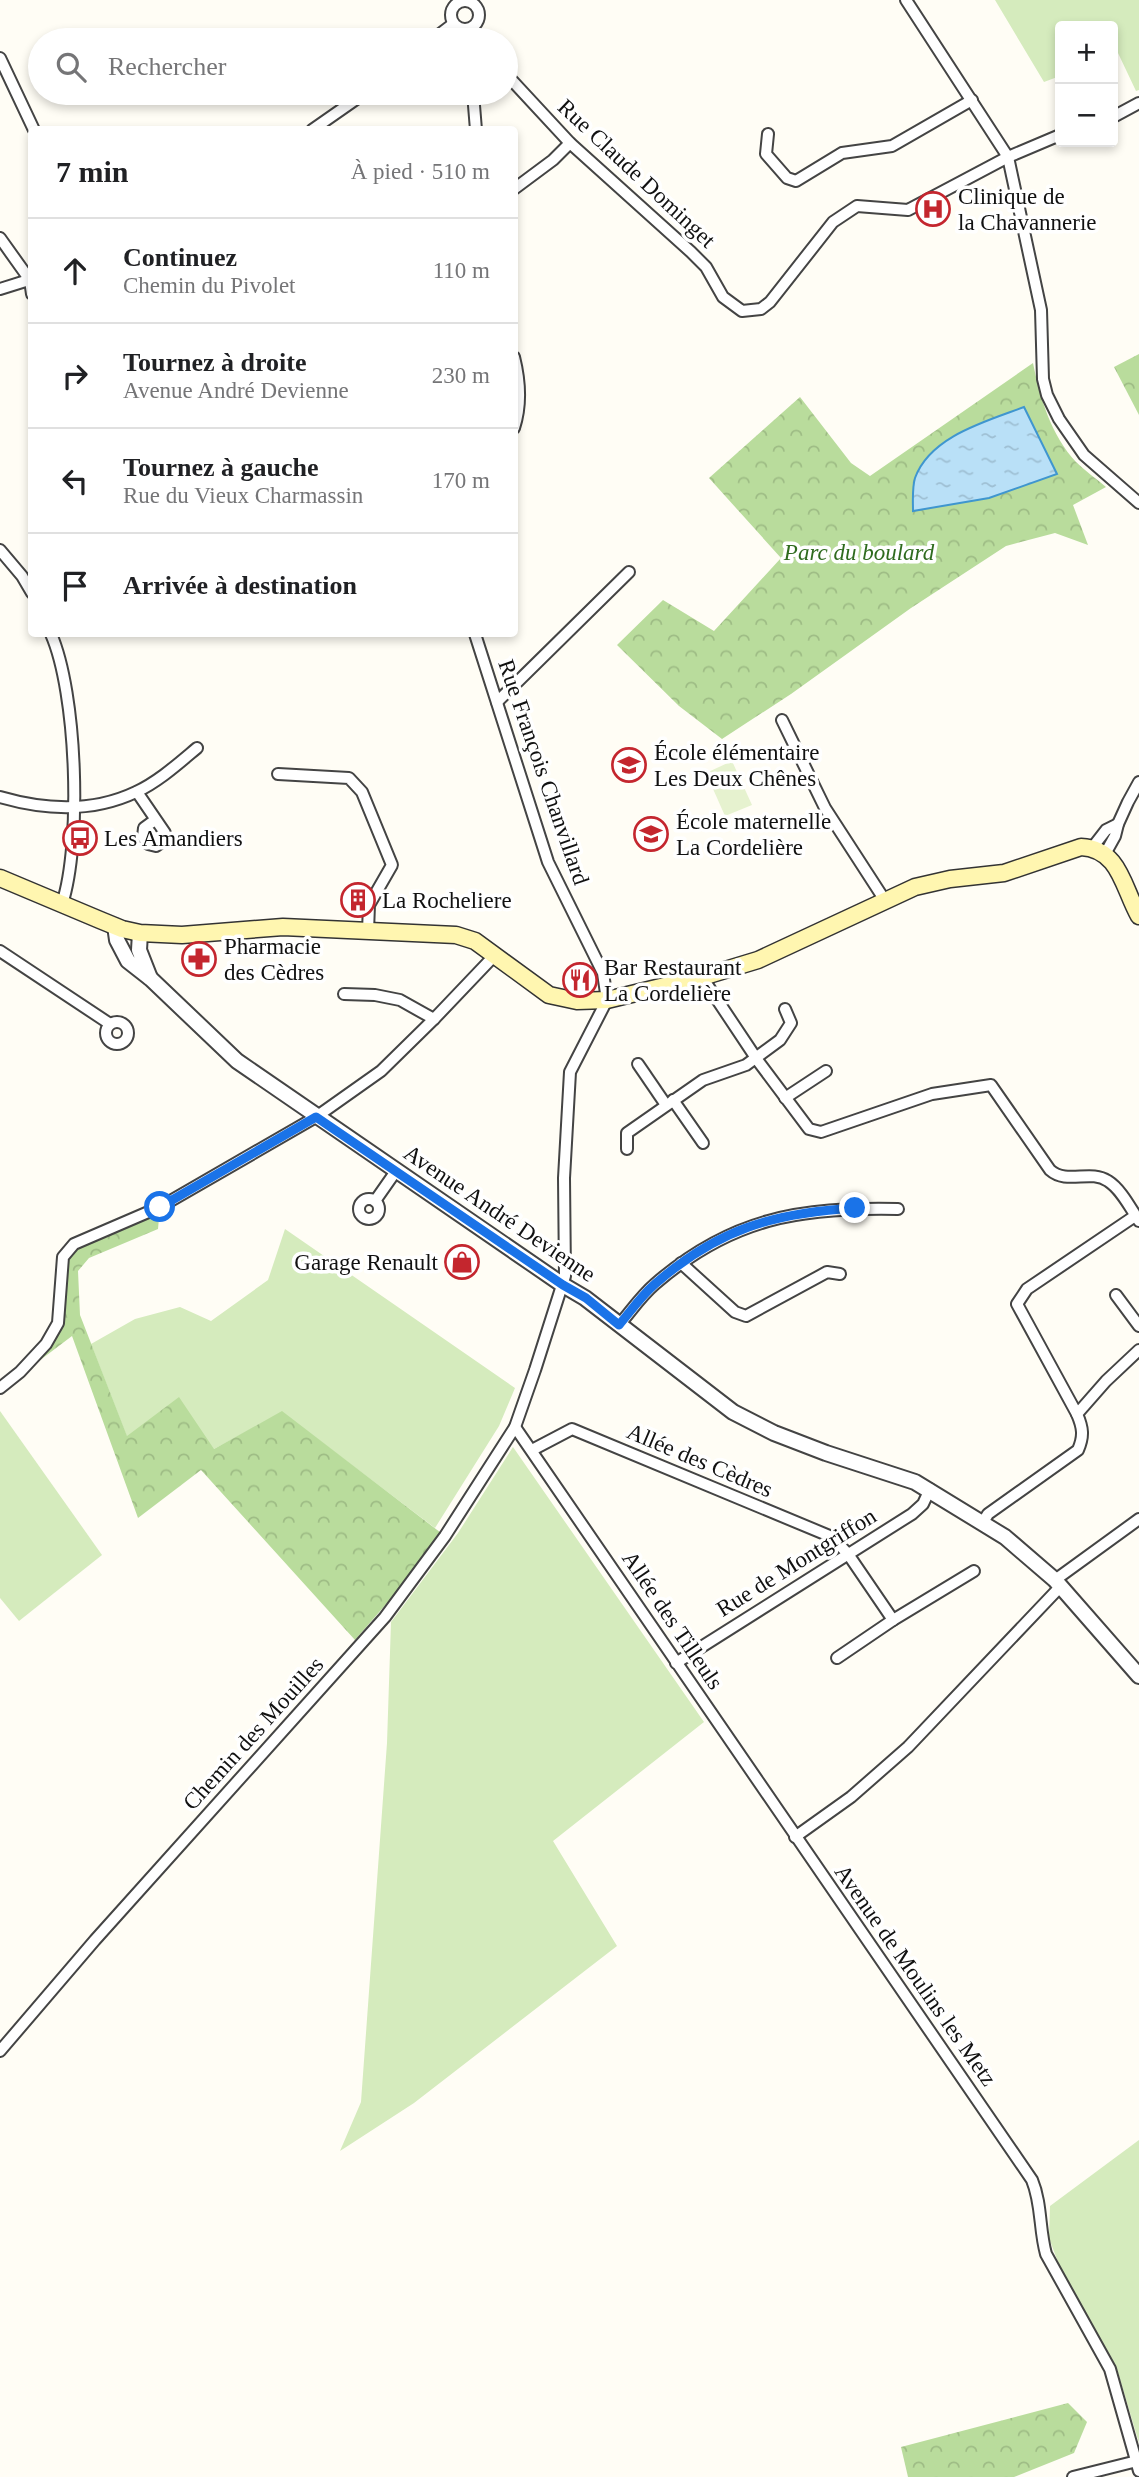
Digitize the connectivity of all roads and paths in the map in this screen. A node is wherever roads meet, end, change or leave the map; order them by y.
1 (906, 0) edge
2 (459, 1) edge
3 (474, 2) edge
4 (453, 23) junction
5 (447, 28) edge
6 (460, 28) edge
7 (474, 28) edge
8 (0, 58) edge
9 (518, 87) edge
10 (972, 100) junction
11 (1139, 103) edge
12 (348, 105) edge
13 (474, 105) edge
14 (1118, 114) edge
15 (32, 126) edge
16 (318, 126) edge
17 (476, 126) edge
18 (768, 134) dead end
19 (1055, 137) edge
20 (570, 143) junction
21 (1008, 157) junction
22 (518, 186) edge
23 (0, 238) edge
24 (28, 275) edge
25 (28, 280) edge
26 (0, 289) edge
27 (518, 373) edge
28 (518, 412) edge
29 (1139, 503) edge
30 (0, 550) edge
31 (27, 572) edge
32 (629, 572) dead end
33 (52, 637) edge
34 (476, 637) edge
35 (497, 702) junction
36 (782, 720) dead end
37 (197, 748) dead end
38 (278, 774) dead end
39 (1139, 782) edge
40 (137, 792) junction
41 (0, 797) edge
42 (73, 808) junction
43 (155, 820) dead end
44 (1098, 851) junction
45 (0, 878) edge
46 (884, 900) junction
47 (62, 904) junction
48 (1139, 916) edge
49 (115, 926) junction
50 (368, 931) junction
51 (139, 933) junction
52 (0, 951) edge
53 (494, 956) junction
54 (702, 977) junction
55 (151, 979) junction
56 (344, 994) dead end
57 (607, 1000) junction
58 (785, 1009) dead end
59 (434, 1019) junction
60 (110, 1024) dead end
61 (756, 1058) junction
62 (638, 1064) dead end
63 (826, 1071) dead end
64 (785, 1098) junction
65 (670, 1102) junction
66 (316, 1117) junction
67 (704, 1143) dead end
68 (627, 1149) dead end
69 (396, 1171) junction
70 (375, 1201) dead end
71 (898, 1209) dead end
72 (1137, 1218) edge
73 (681, 1263) junction
74 (840, 1274) dead end
75 (563, 1285) junction
76 (1116, 1295) dead end
77 (619, 1325) junction
78 (1139, 1326) edge
79 (1139, 1350) edge
80 (0, 1388) edge
81 (1077, 1414) junction
82 (515, 1427) junction
83 (532, 1450) junction
84 (930, 1489) junction
85 (1139, 1519) edge
86 (983, 1522) junction
87 (848, 1554) junction
88 (974, 1571) dead end
89 (1058, 1583) junction
90 (893, 1620) junction
91 (837, 1658) dead end
92 (676, 1662) junction
93 (1139, 1676) edge
94 (795, 1837) junction
95 (0, 2051) edge
96 (1138, 2466) edge
97 (1073, 2477) edge

1 - 10 street
2 - 3 street
2 - 4 street
3 - 7 street
4 - 5 street
4 - 6 street
8 - 15 street
9 - 20 street, Rue Claude Dominget
10 - 18 street
10 - 21 street
11 - 14 street
12 - 16 street
13 - 17 street
19 - 21 street
20 - 21 street, Rue Claude Dominget
20 - 22 street
21 - 29 street
23 - 24 street
25 - 26 street
27 - 28 street
30 - 31 street
32 - 35 street
33 - 42 street
34 - 35 street, Rue François Chanvillard
35 - 57 street, Rue François Chanvillard
36 - 46 street
37 - 40 street
38 - 50 street
39 - 44 street
40 - 42 street
40 - 43 street
41 - 42 street
42 - 47 street
44 - 46 main road
44 - 48 main road
45 - 47 main road
46 - 54 main road
47 - 49 main road
49 - 51 main road
49 - 55 street, Avenue André Devienne
50 - 51 main road
50 - 53 main road
51 - 55 street, Avenue André Devienne
52 - 60 street
53 - 57 main road
53 - 59 street
54 - 57 main road
54 - 61 street
55 - 66 street, Avenue André Devienne
56 - 59 street
57 - 75 street, Chemin des Mouilles
58 - 61 street
59 - 66 street
61 - 64 street
61 - 65 street
62 - 65 street
63 - 64 street
64 - 72 street
65 - 67 street
65 - 68 street
66 - 69 street, Avenue André Devienne
66 - 80 street
69 - 70 street
69 - 75 street, Avenue André Devienne
71 - 73 street
72 - 81 street
73 - 74 street
73 - 77 street
75 - 77 street, Avenue André Devienne
75 - 82 street, Chemin des Mouilles
76 - 78 street
77 - 84 street, Avenue André Devienne
79 - 81 street
81 - 86 street
82 - 83 street, Allée des Tilleuls
82 - 95 street, Chemin des Mouilles
83 - 87 street, Allée des Cèdres
83 - 92 street, Allée des Tilleuls
84 - 86 street, Avenue André Devienne
84 - 87 street, Rue de Montgriffon
85 - 89 street
86 - 89 street, Avenue André Devienne
87 - 90 street
87 - 92 street, Rue de Montgriffon
88 - 90 street
89 - 93 street, Avenue André Devienne
89 - 94 street
90 - 91 street
92 - 94 street, Allée des Tilleuls
94 - 96 street, Avenue de Moulins les Metz
96 - 97 street

